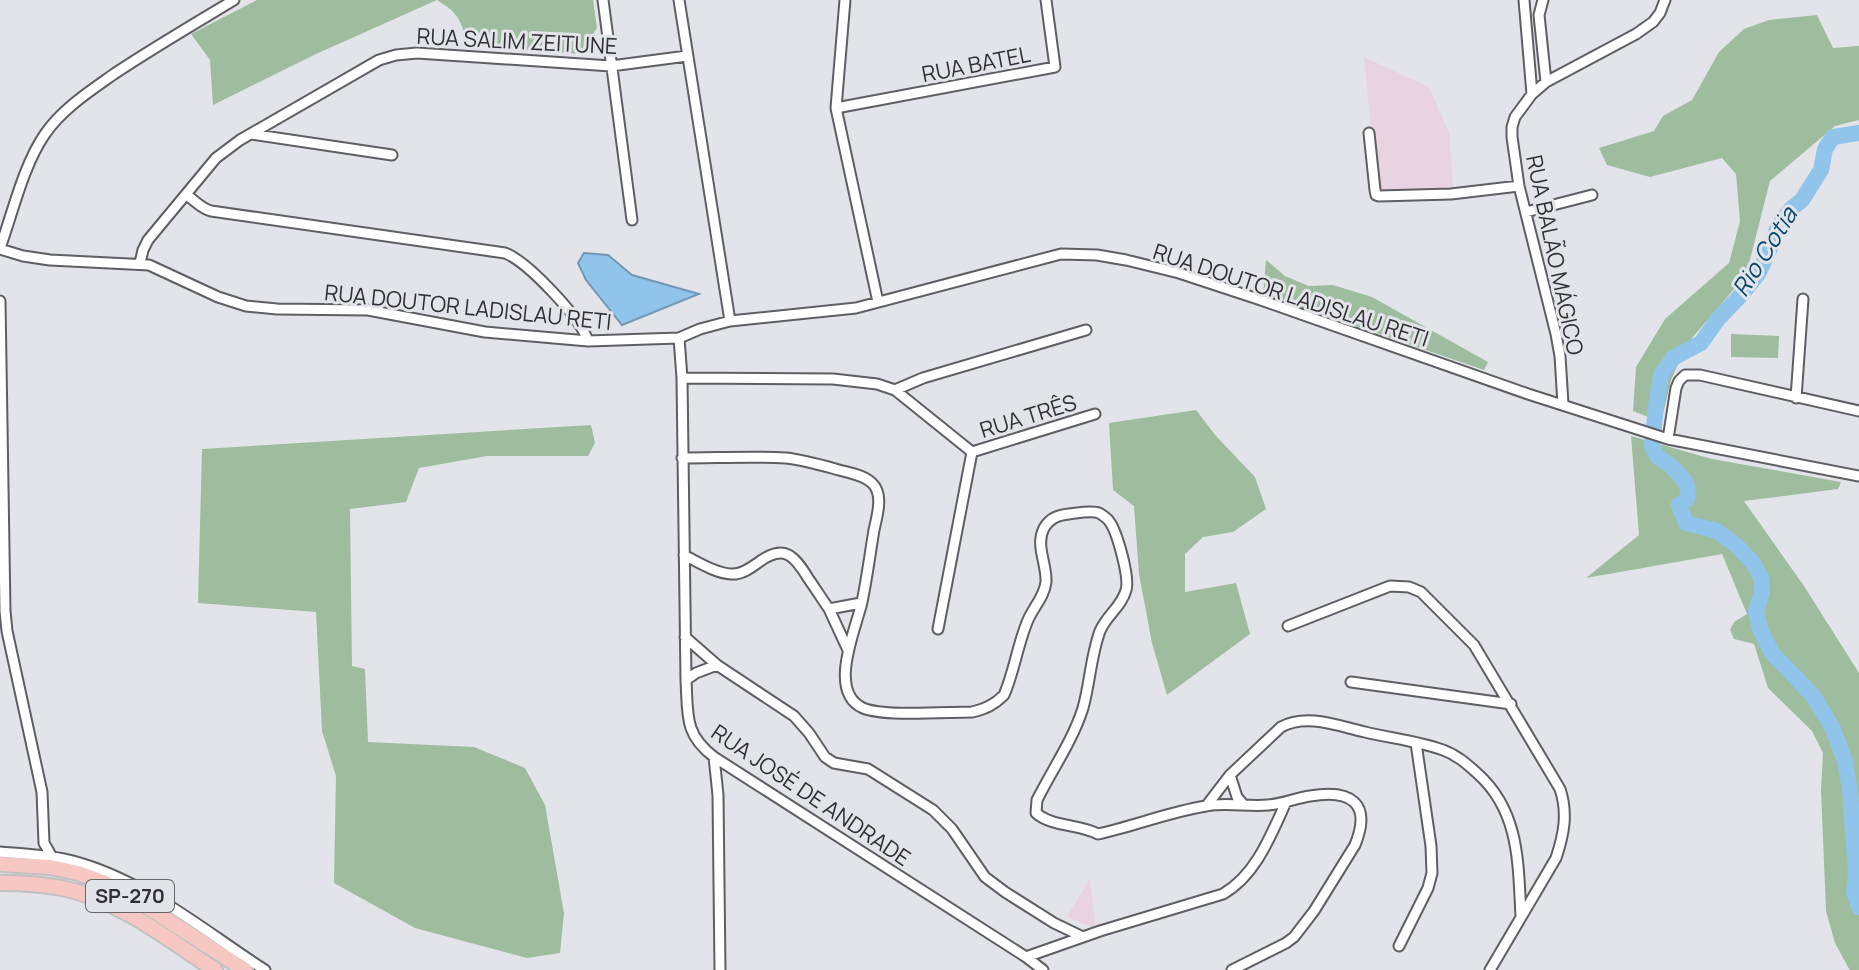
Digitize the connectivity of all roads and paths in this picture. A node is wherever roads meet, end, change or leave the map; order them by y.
1 (234, 0) edge
2 (603, 0) edge
3 (679, 0) edge
4 (845, 0) edge
5 (1046, 0) edge
6 (1524, 0) edge
7 (1543, 0) edge
8 (1665, 0) edge
9 (687, 56) junction
10 (611, 66) junction
11 (1546, 82) junction
12 (1532, 94) junction
13 (836, 108) junction
14 (1369, 133) dead end
15 (251, 134) junction
16 (392, 155) dead end
17 (1519, 186) junction
18 (186, 195) junction
19 (1592, 195) dead end
20 (1526, 212) junction
21 (632, 220) dead end
22 (0, 249) edge
23 (140, 263) junction
24 (1803, 299) dead end
25 (0, 301) edge
26 (878, 302) junction
27 (730, 321) junction
28 (1086, 330) dead end
29 (679, 338) junction
30 (588, 341) junction
31 (682, 378) junction
32 (895, 390) junction
33 (1796, 398) junction
34 (1563, 404) junction
35 (1859, 411) edge
36 (1095, 414) dead end
37 (1665, 438) junction
38 (972, 452) junction
39 (682, 458) junction
40 (1859, 476) edge
41 (684, 555) junction
42 (861, 603) junction
43 (829, 609) junction
44 (1288, 626) dead end
45 (938, 629) dead end
46 (685, 637) junction
47 (848, 650) junction
48 (717, 665) junction
49 (686, 680) junction
50 (1351, 682) dead end
51 (1511, 704) junction
52 (1416, 743) junction
53 (714, 757) junction
54 (1230, 775) junction
55 (1286, 802) junction
56 (1243, 804) junction
57 (1207, 805) junction
58 (44, 843) junction
59 (0, 852) edge
60 (32, 855) junction
61 (52, 857) junction
62 (0, 864) edge
63 (0, 883) edge
64 (1521, 916) junction
65 (1083, 937) junction
66 (1399, 946) dead end
67 (1026, 957) junction
68 (215, 970) edge
69 (245, 970) edge
70 (265, 970) edge
71 (720, 970) edge
72 (1043, 970) edge
73 (1232, 970) edge
74 (1490, 970) edge

1 - 22 street
2 - 10 street
3 - 9 street
4 - 13 street
5 - 13 street, RUA BATEL
6 - 12 street
7 - 11 street
8 - 11 street, RUA BALÃO MÁGICO
9 - 10 street, RUA SALIM ZEITUNE
9 - 27 street
10 - 15 street, RUA SALIM ZEITUNE
10 - 21 street
11 - 12 street, RUA BALÃO MÁGICO
12 - 17 street, RUA BALÃO MÁGICO
13 - 26 street
14 - 17 street
15 - 16 street
15 - 18 street, RUA SALIM ZEITUNE
17 - 20 street, RUA BALÃO MÁGICO
18 - 23 street, RUA SALIM ZEITUNE
18 - 30 street
19 - 20 street
20 - 34 street, RUA BALÃO MÁGICO
22 - 23 street, RUA DOUTOR LADISLAU RETI
23 - 30 street, RUA DOUTOR LADISLAU RETI
24 - 33 street
25 - 58 street
26 - 27 street, RUA DOUTOR LADISLAU RETI
26 - 34 street, RUA DOUTOR LADISLAU RETI
27 - 29 street, RUA DOUTOR LADISLAU RETI
28 - 32 street
29 - 30 street, RUA DOUTOR LADISLAU RETI
29 - 31 street, RUA JOSÉ DE ANDRADE
31 - 32 street
31 - 39 street, RUA JOSÉ DE ANDRADE
32 - 38 street
33 - 35 street
33 - 37 street
34 - 37 street, RUA DOUTOR LADISLAU RETI
36 - 38 street, RUA TRÊS
37 - 40 street, RUA DOUTOR LADISLAU RETI
38 - 45 street
39 - 41 street, RUA JOSÉ DE ANDRADE
39 - 42 street
41 - 43 street
41 - 46 street, RUA JOSÉ DE ANDRADE
42 - 43 street
42 - 47 street
43 - 47 street
44 - 51 street
46 - 48 street
46 - 49 street, RUA JOSÉ DE ANDRADE
47 - 57 street
48 - 49 street
48 - 65 street
49 - 53 street, RUA JOSÉ DE ANDRADE
50 - 51 street
51 - 64 street
52 - 54 street
52 - 64 street
52 - 66 street
53 - 67 street, RUA JOSÉ DE ANDRADE
53 - 71 street
54 - 56 street
54 - 57 street
55 - 56 street
55 - 65 street
55 - 73 street
56 - 57 street
58 - 60 street
58 - 61 street
59 - 60 street
60 - 61 street
61 - 70 street
62 - 69 highway, SP-270
63 - 68 highway, SP-270
64 - 74 street
65 - 67 street
67 - 72 street, RUA JOSÉ DE ANDRADE

